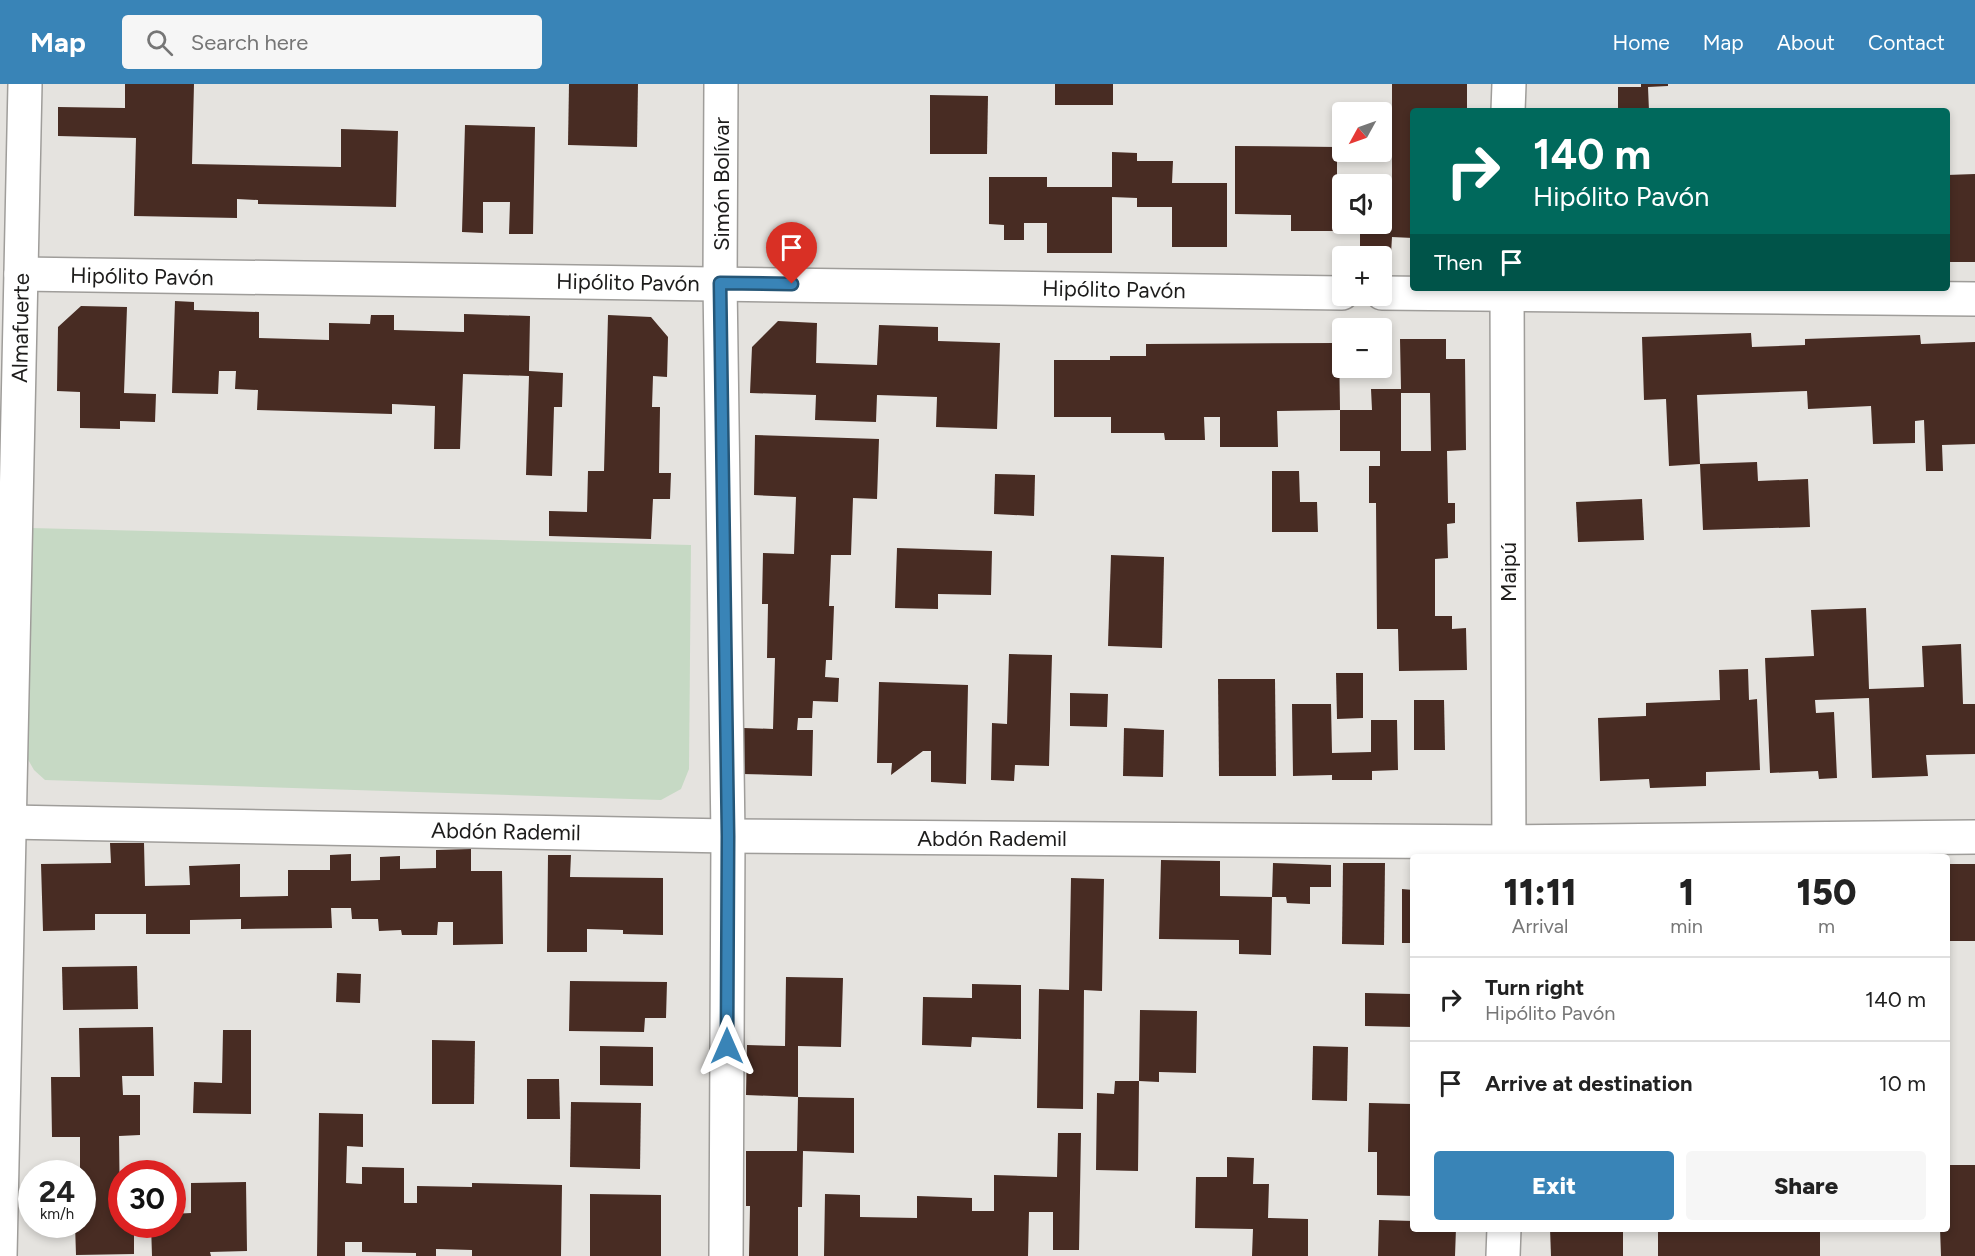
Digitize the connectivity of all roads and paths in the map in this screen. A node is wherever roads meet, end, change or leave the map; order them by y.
1 (25, 84) edge
2 (721, 84) edge
3 (1509, 84) edge
4 (1508, 108) edge
5 (21, 274) junction
6 (720, 283) junction
7 (1507, 292) edge
8 (1332, 293) edge
9 (1392, 293) edge
10 (1975, 299) edge
11 (9, 822) junction
12 (728, 836) junction
13 (1975, 837) edge
14 (1510, 849) edge
15 (1504, 1232) edge
16 (0, 1256) edge
17 (726, 1256) edge
18 (1503, 1256) edge

1 - 5 street, Almafuerte
2 - 6 street, Simón Bolívar
3 - 4 street
5 - 6 street, Hipólito Pavón
5 - 11 street, Almafuerte
6 - 8 street, Hipólito Pavón
6 - 12 street, Simón Bolívar
7 - 9 street
7 - 10 street
7 - 14 street, Maipú
11 - 12 street, Abdón Rademil
11 - 16 street, Almafuerte
12 - 14 street, Abdón Rademil
12 - 17 street, Simón Bolívar
13 - 14 street, Abdón Rademil
15 - 18 street

